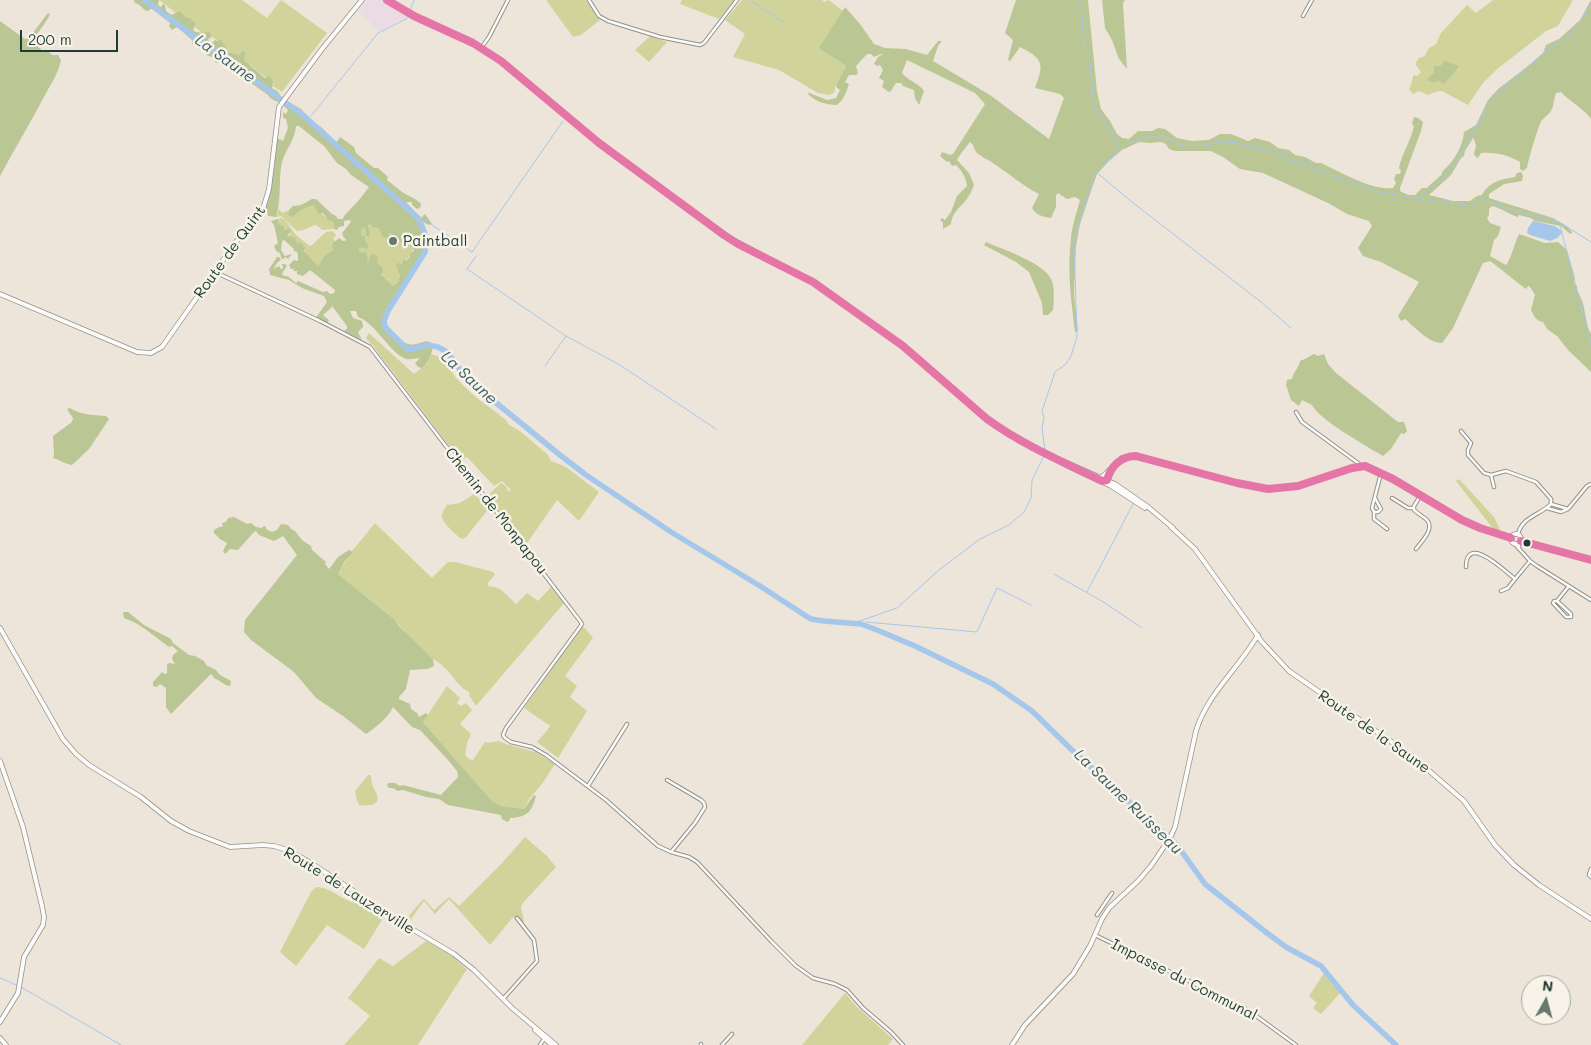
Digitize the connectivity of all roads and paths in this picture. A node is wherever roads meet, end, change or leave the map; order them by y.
1 (361, 0) edge
2 (387, 0) edge
3 (508, 0) edge
4 (589, 0) edge
5 (737, 0) edge
6 (1312, 0) edge
7 (1303, 16) dead end
8 (481, 48) junction
9 (215, 272) junction
10 (0, 294) edge
11 (1296, 412) dead end
12 (1461, 431) dead end
13 (1362, 466) junction
14 (1381, 473) junction
15 (1491, 474) junction
16 (1103, 479) junction
17 (1591, 484) edge
18 (1494, 488) dead end
19 (1374, 496) junction
20 (1420, 496) junction
21 (1392, 498) dead end
22 (1551, 504) junction
23 (1414, 508) junction
24 (1547, 508) junction
25 (1568, 509) junction
26 (1374, 512) junction
27 (1387, 529) dead end
28 (1518, 534) junction
29 (1511, 538) junction
30 (1520, 542) junction
31 (1514, 543) junction
32 (1416, 548) dead end
33 (1519, 549) junction
34 (1591, 560) edge
35 (1530, 561) junction
36 (1466, 567) dead end
37 (1515, 579) junction
38 (1569, 586) junction
39 (1501, 591) dead end
40 (1591, 600) edge
41 (1557, 601) junction
42 (0, 628) edge
43 (1258, 635) junction
44 (1262, 642) junction
45 (1248, 650) junction
46 (627, 724) dead end
47 (0, 761) edge
48 (667, 780) dead end
49 (588, 786) junction
50 (671, 852) junction
51 (1591, 869) edge
52 (1591, 878) edge
53 (1112, 893) dead end
54 (1104, 904) junction
55 (1109, 908) junction
56 (1096, 915) dead end
57 (517, 918) dead end
58 (1591, 918) edge
59 (1095, 935) junction
60 (503, 999) junction
61 (0, 1022) edge
62 (732, 1034) dead end
63 (0, 1038) edge
64 (546, 1042) edge
65 (0, 1043) edge
66 (6, 1045) edge
67 (556, 1045) edge
68 (722, 1045) edge
69 (903, 1045) edge
70 (1012, 1045) edge
71 (1296, 1045) edge

1 - 9 street, Route de Quint
2 - 8 street, Route de la Saune
3 - 8 street
4 - 5 street
6 - 7 street
8 - 16 street, Route de la Saune
9 - 10 street, Route de Quint
9 - 49 street, Chemin de Monpapou
11 - 13 street
12 - 15 street
13 - 14 street
13 - 16 street
14 - 19 street
14 - 20 street
15 - 18 street
15 - 22 street
16 - 43 street, Route de la Saune
17 - 25 street
19 - 26 street
19 - 26 street
20 - 23 street
20 - 29 street
21 - 23 street
22 - 24 street
22 - 25 street
23 - 32 street
24 - 25 street
24 - 28 street
26 - 27 street
28 - 29 street
28 - 30 street
29 - 31 street
30 - 31 street
30 - 33 street
30 - 34 street
31 - 33 street
33 - 35 street
35 - 37 street
35 - 38 street
36 - 37 street
37 - 39 street
38 - 40 street
38 - 41 street
41 - 41 street
42 - 60 street, Route de Lauzerville
43 - 44 street, Route de la Saune
43 - 45 street
44 - 45 street
44 - 58 street, Route de la Saune
45 - 55 street
46 - 49 street
47 - 61 street
48 - 50 street
49 - 50 street, Chemin de Monpapou
50 - 69 street, Chemin de Monpapou
51 - 52 street
53 - 54 street
54 - 55 street
54 - 56 street
55 - 59 street
57 - 60 street
59 - 70 street
59 - 71 street, Impasse du Communal
60 - 64 street, Route de Lauzerville
62 - 68 street
63 - 66 street
64 - 67 street, Route de Lauzerville
65 - 66 street

